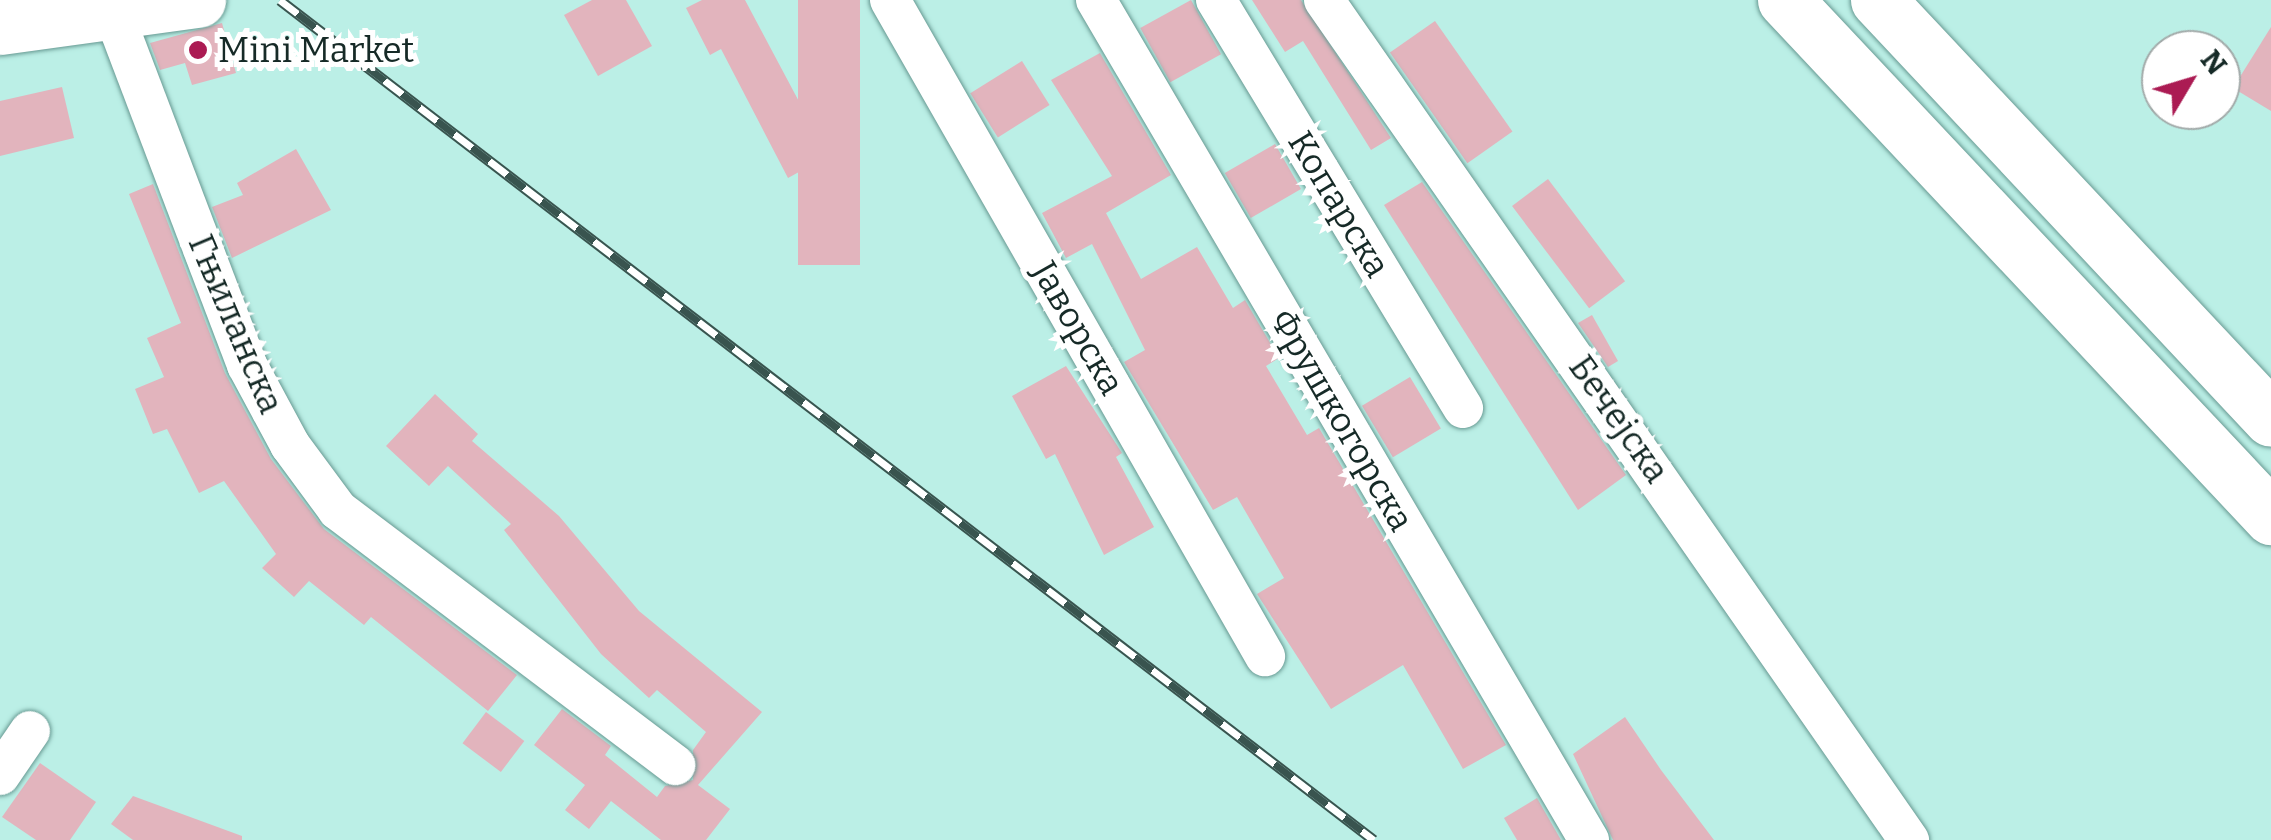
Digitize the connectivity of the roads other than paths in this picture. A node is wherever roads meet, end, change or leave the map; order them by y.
1 (198, 0) edge
2 (890, 0) edge
3 (1096, 0) edge
4 (1216, 0) edge
5 (1324, 0) edge
6 (112, 12) junction
7 (1801, 17) edge
8 (1894, 17) edge
9 (0, 27) edge
10 (1462, 408) dead end
11 (2271, 420) edge
12 (2271, 516) edge
13 (1265, 656) dead end
14 (30, 731) dead end
15 (675, 765) dead end
16 (0, 776) edge
17 (1588, 840) edge
18 (1909, 840) edge

1 - 6 main road
2 - 13 street, Јаворска
3 - 17 street, Фрушкогорска
4 - 10 street, Копарска
5 - 18 street, Бечејска
6 - 9 main road
6 - 15 street, Гњиланска
7 - 12 main road
8 - 11 main road
14 - 16 street

